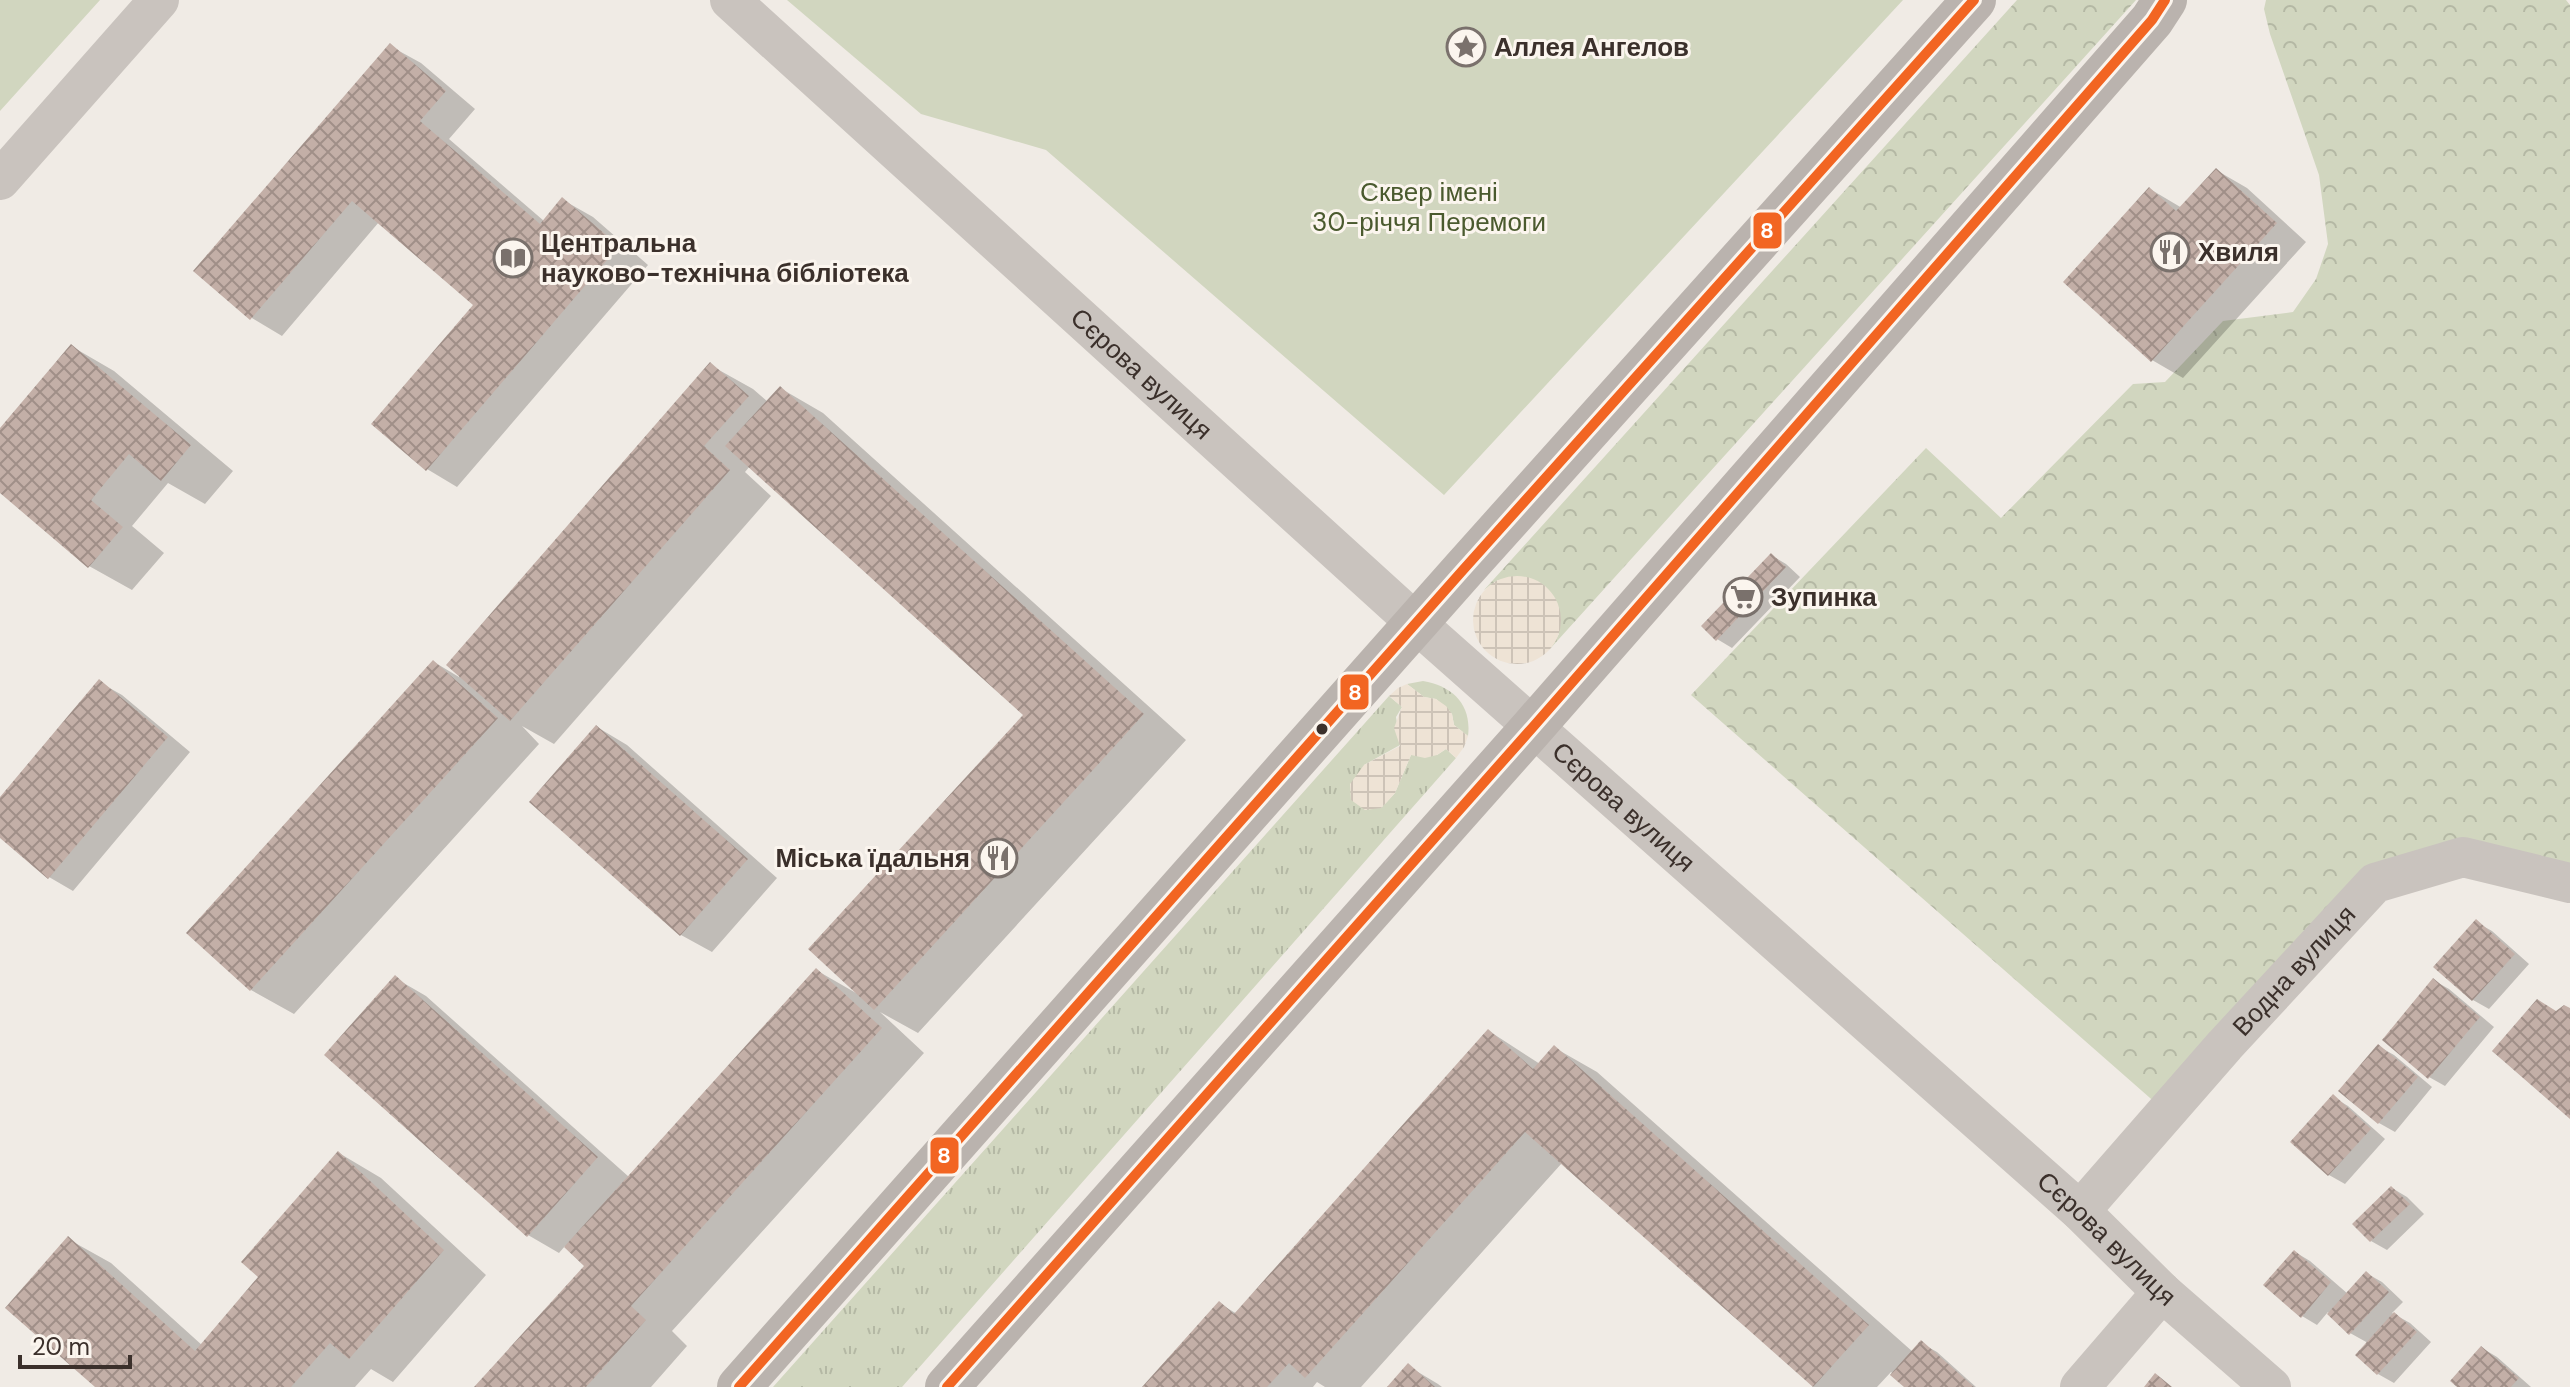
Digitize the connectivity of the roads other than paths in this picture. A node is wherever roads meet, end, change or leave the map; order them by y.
1 (159, 0) edge
2 (730, 0) edge
3 (1974, 0) edge
4 (2165, 0) edge
5 (0, 180) edge
6 (1416, 623) junction
7 (1533, 727) junction
8 (2570, 883) edge
9 (2080, 1211) junction
10 (2162, 1292) junction
11 (739, 1387) edge
12 (947, 1387) edge
13 (2080, 1387) edge
14 (2271, 1387) edge

1 - 5 street
2 - 6 street, Сєрова вулиця
3 - 6 main road
4 - 7 main road
6 - 7 street, Сєрова вулиця
6 - 11 main road
7 - 9 street, Сєрова вулиця
7 - 12 main road
8 - 9 street, Водна вулиця
9 - 10 street, Сєрова вулиця
10 - 13 street
10 - 14 street, Сєрова вулиця

